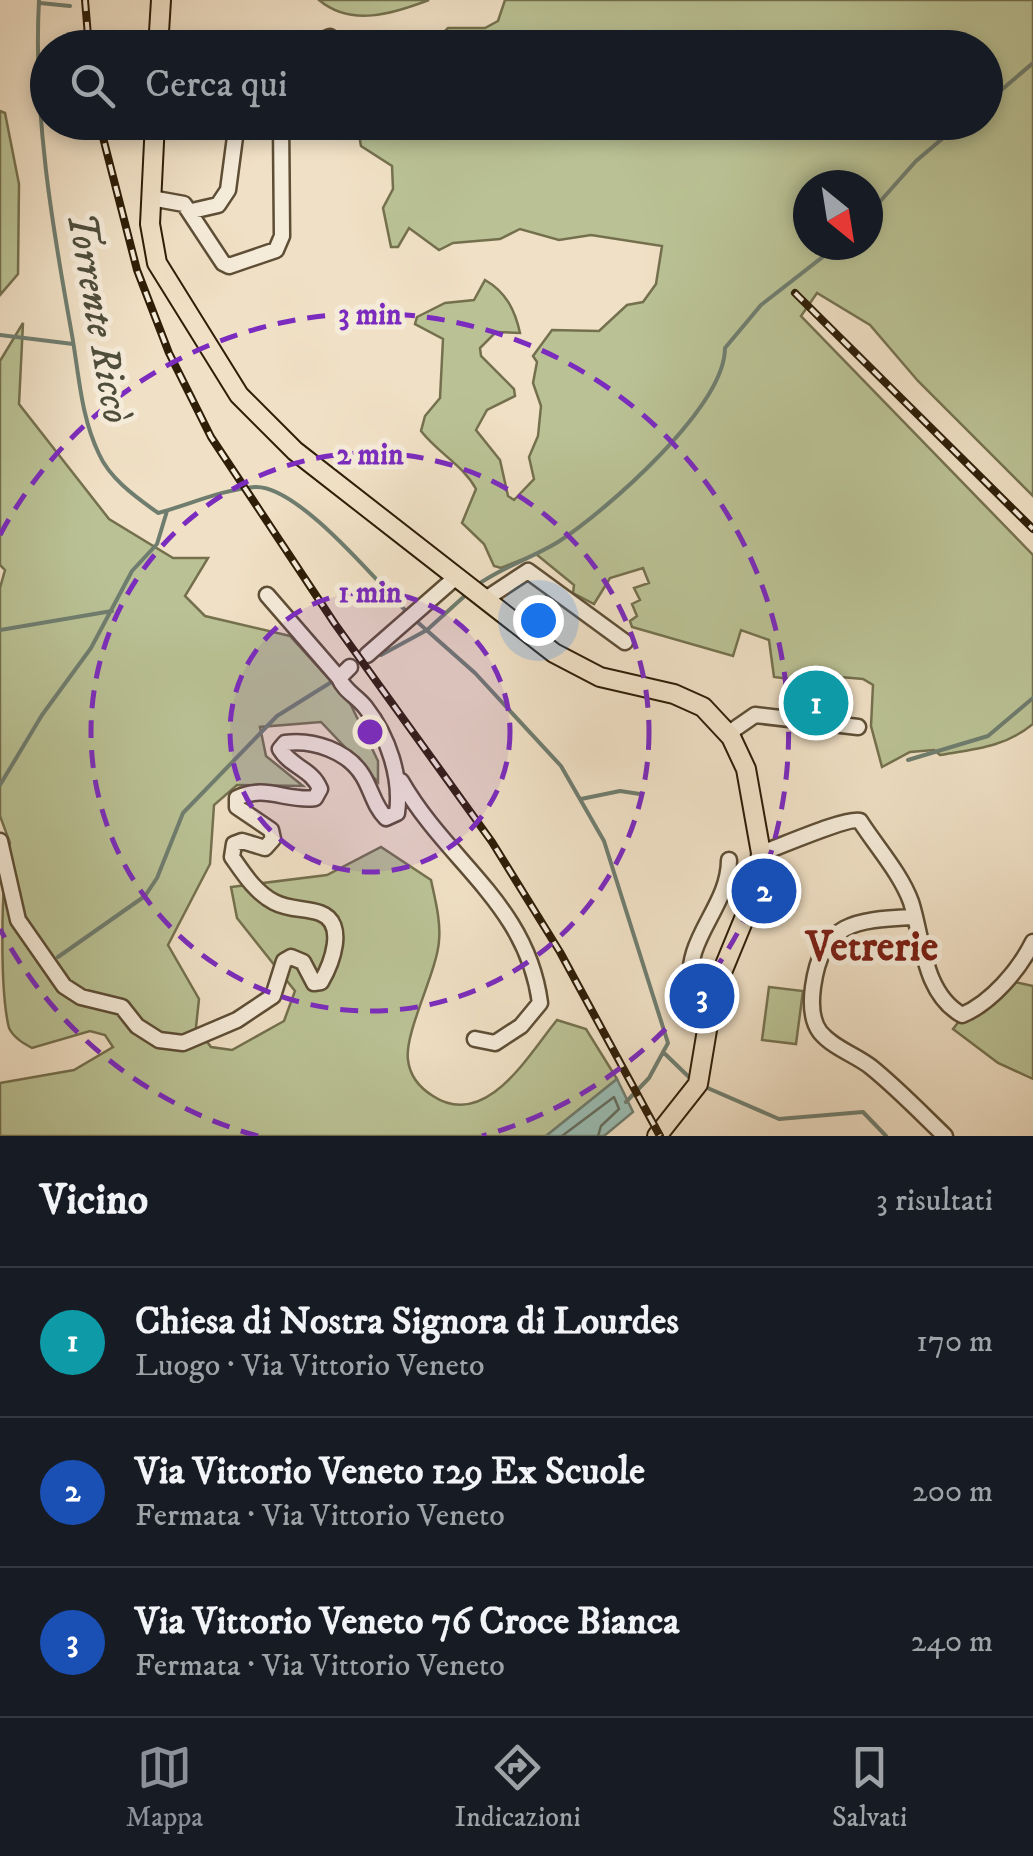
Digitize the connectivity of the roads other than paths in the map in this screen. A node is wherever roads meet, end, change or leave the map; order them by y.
1 (161, 0) edge
2 (160, 30) edge
3 (153, 140) edge
4 (235, 140) edge
5 (281, 140) edge
6 (151, 198) junction
7 (192, 210) junction
8 (450, 584) junction
9 (267, 595) dead end
10 (484, 600) junction
11 (626, 642) dead end
12 (367, 655) dead end
13 (858, 727) dead end
14 (728, 733) junction
15 (398, 776) junction
16 (0, 841) edge
17 (761, 853) junction
18 (729, 860) dead end
19 (912, 917) junction
20 (1033, 942) edge
21 (711, 1004) junction
22 (475, 1039) dead end
23 (661, 1131) edge
24 (945, 1136) edge

1 - 2 main road
3 - 6 main road
4 - 7 street
5 - 7 street
6 - 7 street
6 - 8 main road
8 - 10 main road
8 - 12 street
9 - 15 street
10 - 11 street
10 - 14 main road
13 - 14 street
14 - 17 main road
15 - 16 street
15 - 22 street
17 - 19 street
17 - 21 main road
18 - 21 street
19 - 20 street
19 - 24 street
21 - 23 main road

